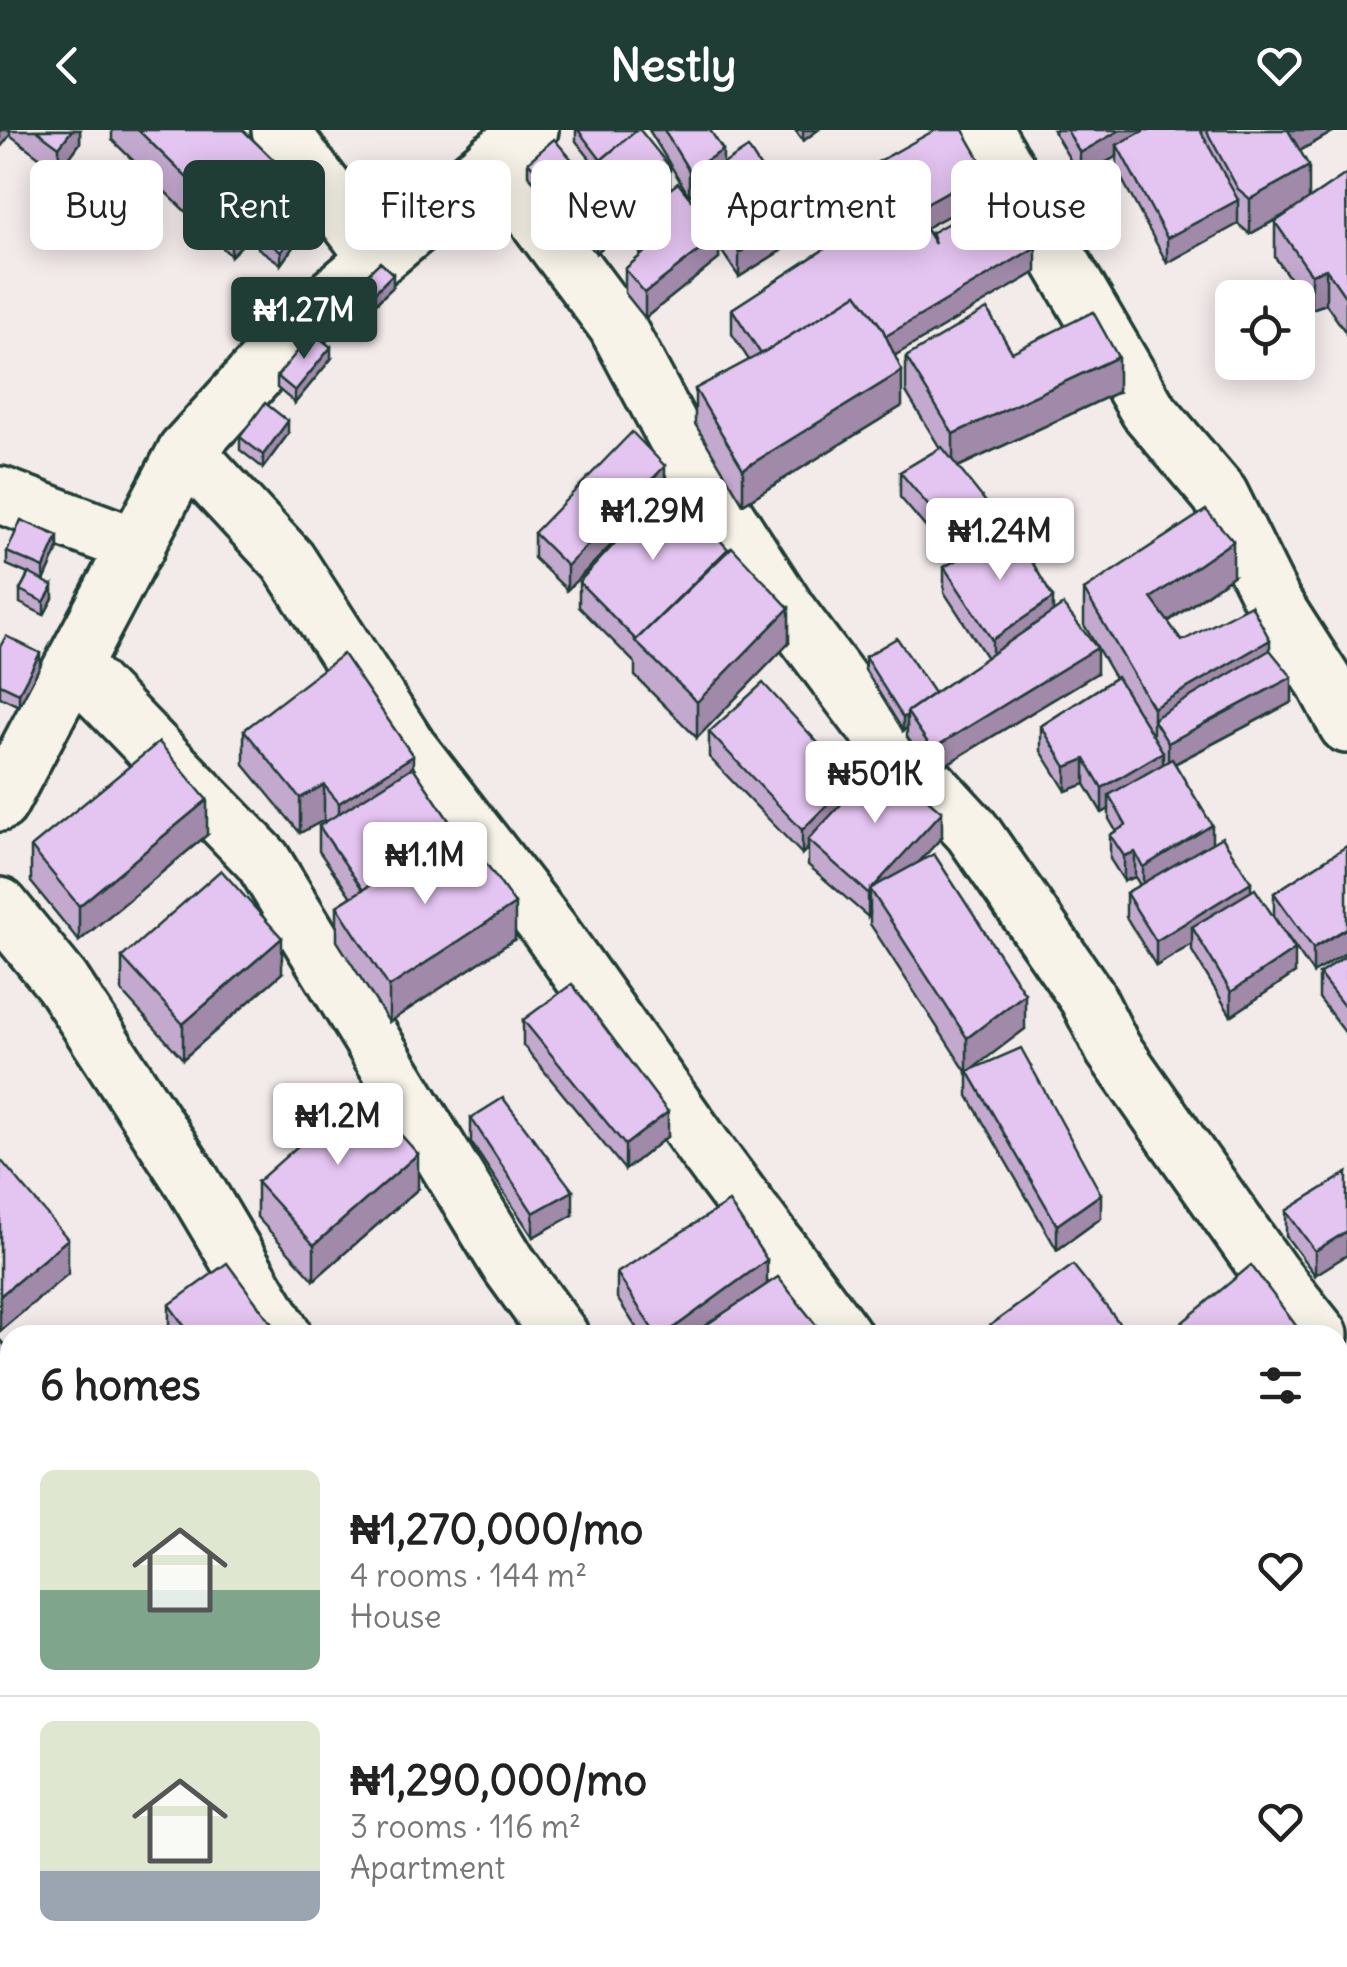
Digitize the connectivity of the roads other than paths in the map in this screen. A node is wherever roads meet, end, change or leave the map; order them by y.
1 (280, 130) edge
2 (984, 130) edge
3 (511, 145) edge
4 (377, 258) junction
5 (186, 451) junction
6 (0, 495) edge
7 (136, 546) junction
8 (74, 666) junction
9 (1347, 725) edge
10 (0, 803) edge
11 (0, 906) edge
12 (276, 1325) edge
13 (553, 1325) edge
14 (836, 1325) edge
15 (1312, 1325) edge

1 - 4 street
2 - 9 street
3 - 4 street
3 - 15 street
4 - 5 street
5 - 7 street
5 - 14 street
6 - 7 street
7 - 8 street
8 - 10 street
8 - 13 street
11 - 12 street

